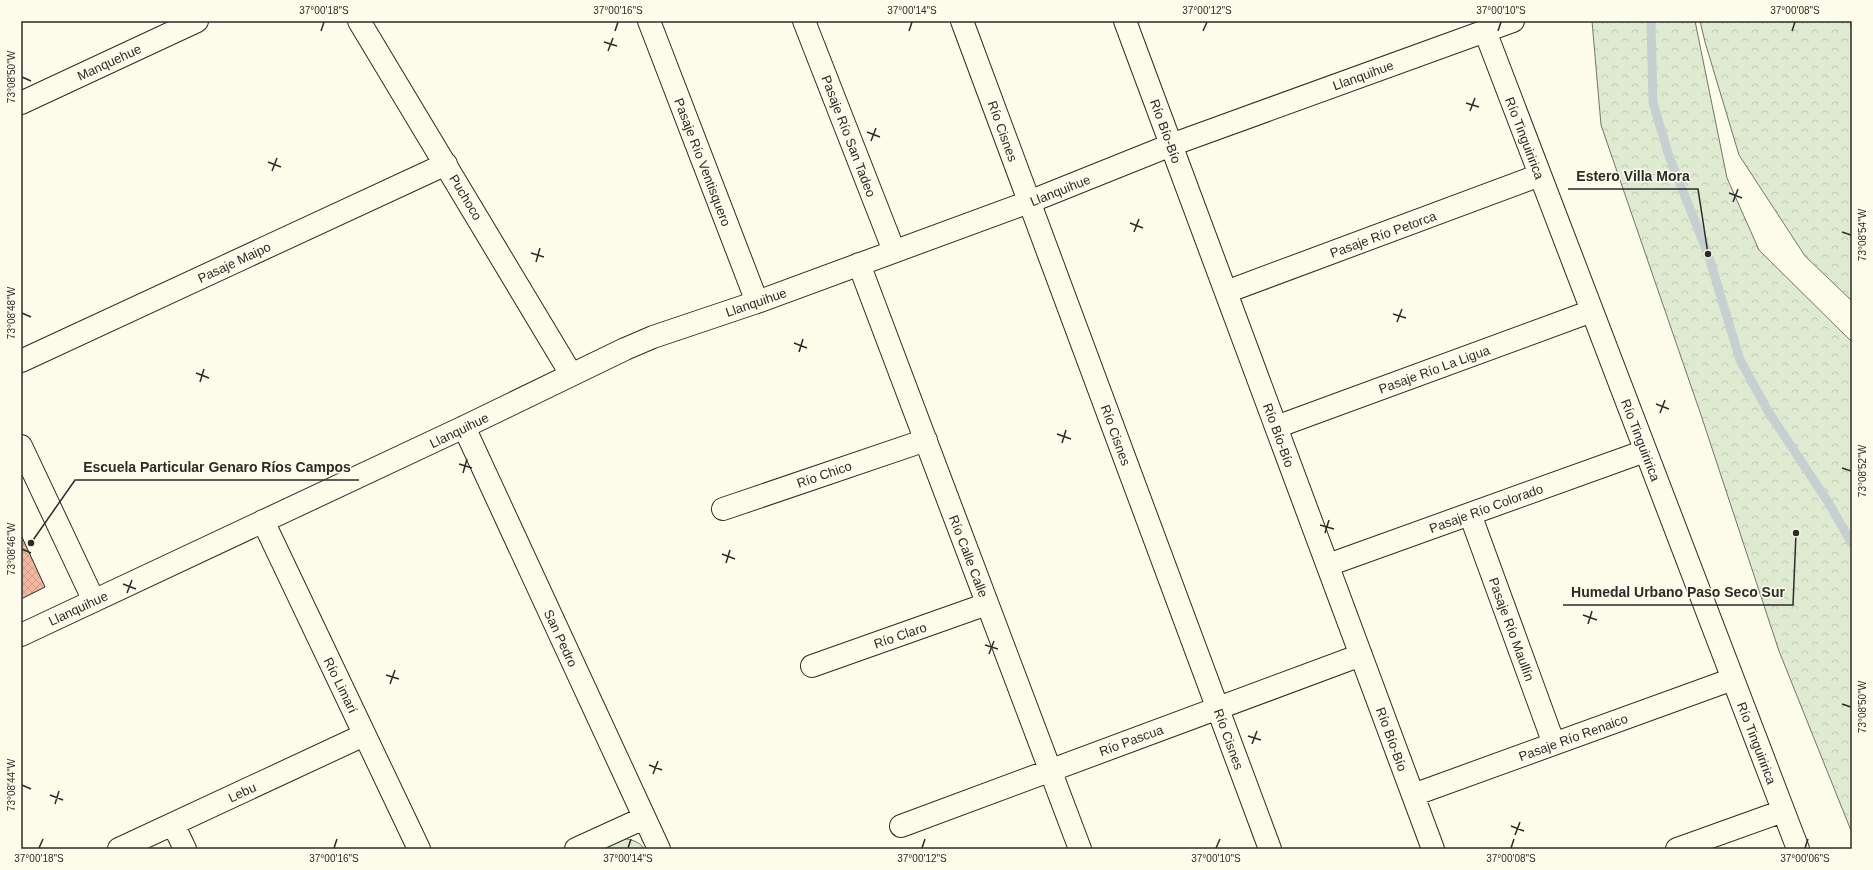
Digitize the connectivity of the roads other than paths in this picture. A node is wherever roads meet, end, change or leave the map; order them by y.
1 (197, 21) edge
2 (359, 21) edge
3 (649, 21) edge
4 (804, 21) edge
5 (962, 21) edge
6 (1125, 21) edge
7 (1513, 21) edge
8 (1485, 31) junction
9 (21, 103) edge
10 (1171, 145) junction
11 (446, 164) junction
12 (1540, 175) junction
13 (1029, 202) junction
14 (894, 251) junction
15 (859, 264) junction
16 (1226, 292) junction
17 (757, 302) junction
18 (1592, 311) junction
19 (21, 361) edge
20 (571, 374) junction
21 (464, 427) junction
22 (1276, 427) junction
23 (926, 440) junction
24 (21, 446) edge
25 (1645, 451) junction
26 (723, 509) dead end
27 (1470, 514) junction
28 (262, 522) junction
29 (1328, 564) junction
30 (94, 601) junction
31 (987, 604) junction
32 (21, 635) edge
33 (1361, 655) junction
34 (812, 666) dead end
35 (1733, 679) junction
36 (1218, 708) junction
37 (364, 735) junction
38 (1554, 744) junction
39 (1050, 771) junction
40 (1413, 795) junction
41 (1783, 811) junction
42 (644, 818) junction
43 (173, 824) junction
44 (901, 826) dead end
45 (119, 849) edge
46 (185, 849) edge
47 (419, 849) edge
48 (576, 849) edge
49 (659, 849) edge
50 (1080, 849) edge
51 (1270, 849) edge
52 (1433, 849) edge
53 (1677, 849) edge
54 (1798, 849) edge

1 - 9 street, Manquehue
2 - 11 street, Puchoco
3 - 17 street, Pasaje Río Ventisquero
4 - 14 street, Pasaje Río San Tadeo
5 - 13 street, Río Cisnes
6 - 10 street, Río Bío-Bío
7 - 8 street, Llanquihue
8 - 10 street, Llanquihue
8 - 12 street, Río Tinguiririca
10 - 13 street, Llanquihue
10 - 16 street, Río Bío-Bío
11 - 19 street, Pasaje Maipo
11 - 20 street, Puchoco
12 - 16 street, Pasaje Río Petorca
12 - 18 street, Río Tinguiririca
13 - 14 street, Llanquihue
13 - 36 street, Río Cisnes
14 - 15 street, Llanquihue
15 - 17 street, Llanquihue
15 - 23 street, Río Calle Calle
16 - 22 street, Río Bío-Bío
17 - 20 street, Llanquihue
18 - 22 street, Pasaje Río La Ligua
18 - 25 street, Río Tinguiririca
20 - 21 street, Llanquihue
21 - 28 street, Llanquihue
21 - 42 street, San Pedro
22 - 29 street, Río Bío-Bío
23 - 26 street, Río Chico
23 - 31 street, Río Calle Calle
24 - 30 street
25 - 27 street, Pasaje Río Colorado
25 - 35 street, Río Tinguiririca
27 - 29 street, Pasaje Río Colorado
27 - 38 street, Pasaje Río Maullín
28 - 30 street, Llanquihue
28 - 37 street, Río Limarí
29 - 33 street, Río Bío-Bío
30 - 32 street, Llanquihue
31 - 34 street, Río Claro
31 - 39 street, Río Calle Calle
33 - 36 street, Río Pascua
33 - 40 street, Río Bío-Bío
35 - 38 street, Pasaje Río Renaico
35 - 41 street, Río Tinguiririca
36 - 39 street, Río Pascua
36 - 51 street, Río Cisnes
37 - 43 street, Lebu
37 - 47 street, Río Limarí
38 - 40 street, Pasaje Río Renaico
39 - 44 street, Río Pascua
39 - 50 street, Río Calle Calle
40 - 52 street, Río Bío-Bío
41 - 53 street
41 - 54 street, Río Tinguiririca
42 - 48 street
42 - 49 street, San Pedro
43 - 45 street, Lebu
43 - 46 street

